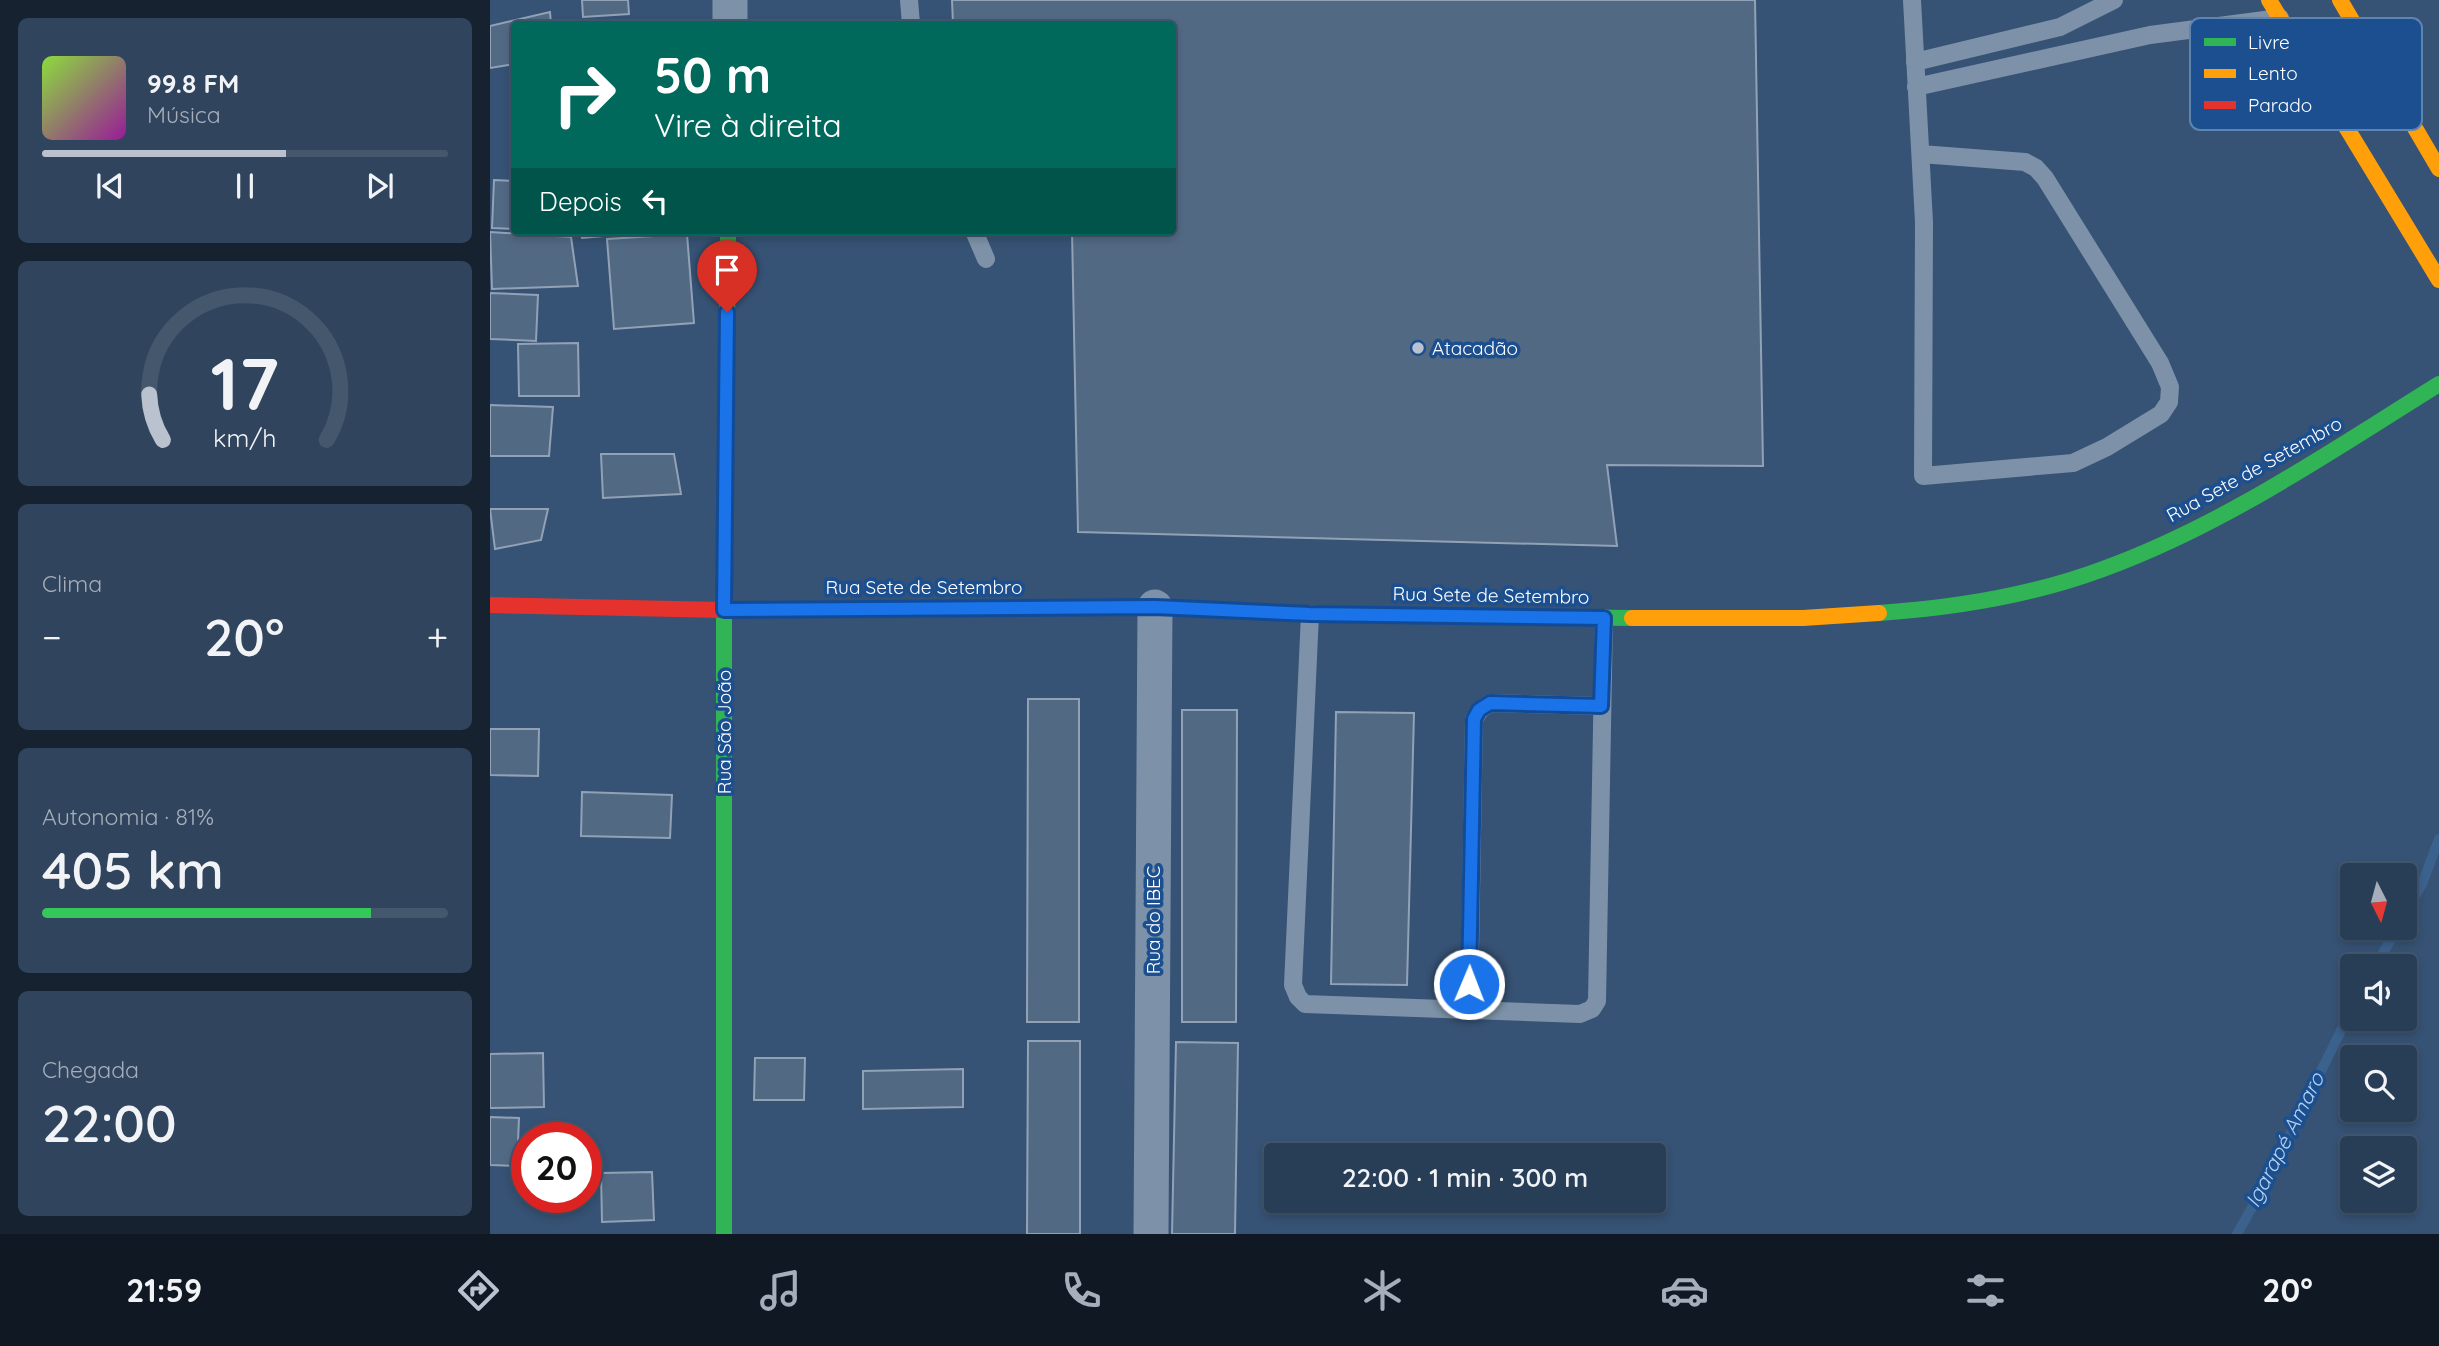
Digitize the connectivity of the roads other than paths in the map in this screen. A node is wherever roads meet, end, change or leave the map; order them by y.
1 (730, 0) edge
2 (909, 0) edge
3 (1912, 0) edge
4 (2114, 0) edge
5 (2269, 0) edge
6 (2340, 0) edge
7 (2280, 18) edge
8 (2351, 18) edge
9 (730, 21) edge
10 (911, 21) edge
11 (2190, 30) edge
12 (1915, 62) junction
13 (1916, 87) junction
14 (2348, 130) edge
15 (2416, 130) edge
16 (1921, 154) junction
17 (2439, 169) edge
18 (728, 235) edge
19 (977, 235) edge
20 (986, 259) dead end
21 (2439, 281) edge
22 (2439, 384) edge
23 (490, 605) edge
24 (1155, 607) junction
25 (724, 610) junction
26 (1310, 614) junction
27 (1604, 618) junction
28 (1601, 706) junction
29 (1469, 1010) junction
30 (724, 1234) edge
31 (1151, 1234) edge

1 - 9 street
2 - 10 lane
3 - 12 lane
4 - 12 lane
5 - 7 street
6 - 8 street
11 - 13 lane
12 - 13 lane
13 - 16 lane
14 - 21 street
15 - 17 street
16 - 16 lane
18 - 25 street, Rua São João
19 - 20 lane
22 - 27 street, Rua Sete de Setembro
23 - 25 street, Rua Sete de Setembro
24 - 25 street, Rua Sete de Setembro
24 - 26 street, Rua Sete de Setembro
24 - 31 street, Rua do IBEC
25 - 30 street, Rua São João
26 - 27 street, Rua Sete de Setembro
26 - 29 lane
27 - 28 lane
28 - 29 lane
28 - 29 lane

